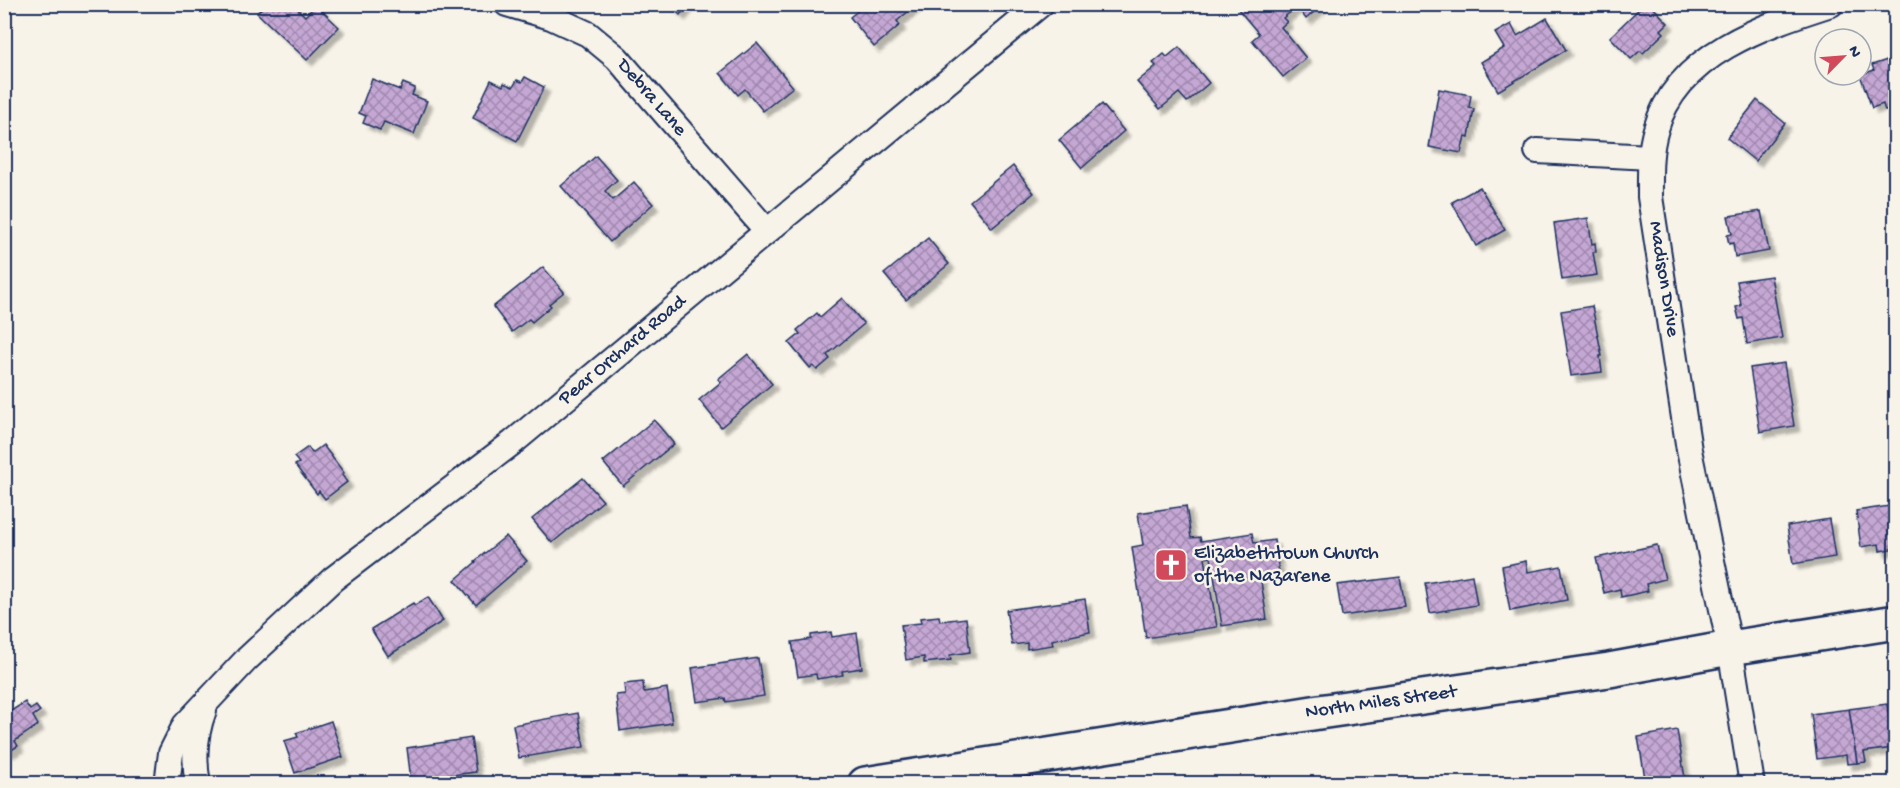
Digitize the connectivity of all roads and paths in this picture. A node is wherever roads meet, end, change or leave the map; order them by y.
1 (507, 4) edge
2 (1041, 4) edge
3 (1831, 4) edge
4 (1537, 151) dead end
5 (1650, 157) junction
6 (768, 231) junction
7 (1896, 622) edge
8 (1730, 648) junction
9 (208, 699) junction
10 (167, 783) edge
11 (198, 783) edge
12 (865, 783) edge
13 (1752, 783) edge

1 - 6 street, Debra Lane
2 - 6 street, Pear Orchard Road
3 - 5 street, Madison Drive
4 - 5 street
5 - 8 street, Madison Drive
6 - 9 street, Pear Orchard Road
7 - 8 main road, North Miles Street
8 - 12 main road, North Miles Street
8 - 13 street, Madison Drive
9 - 10 street, Pear Orchard Road
9 - 11 street, Pear Orchard Road

